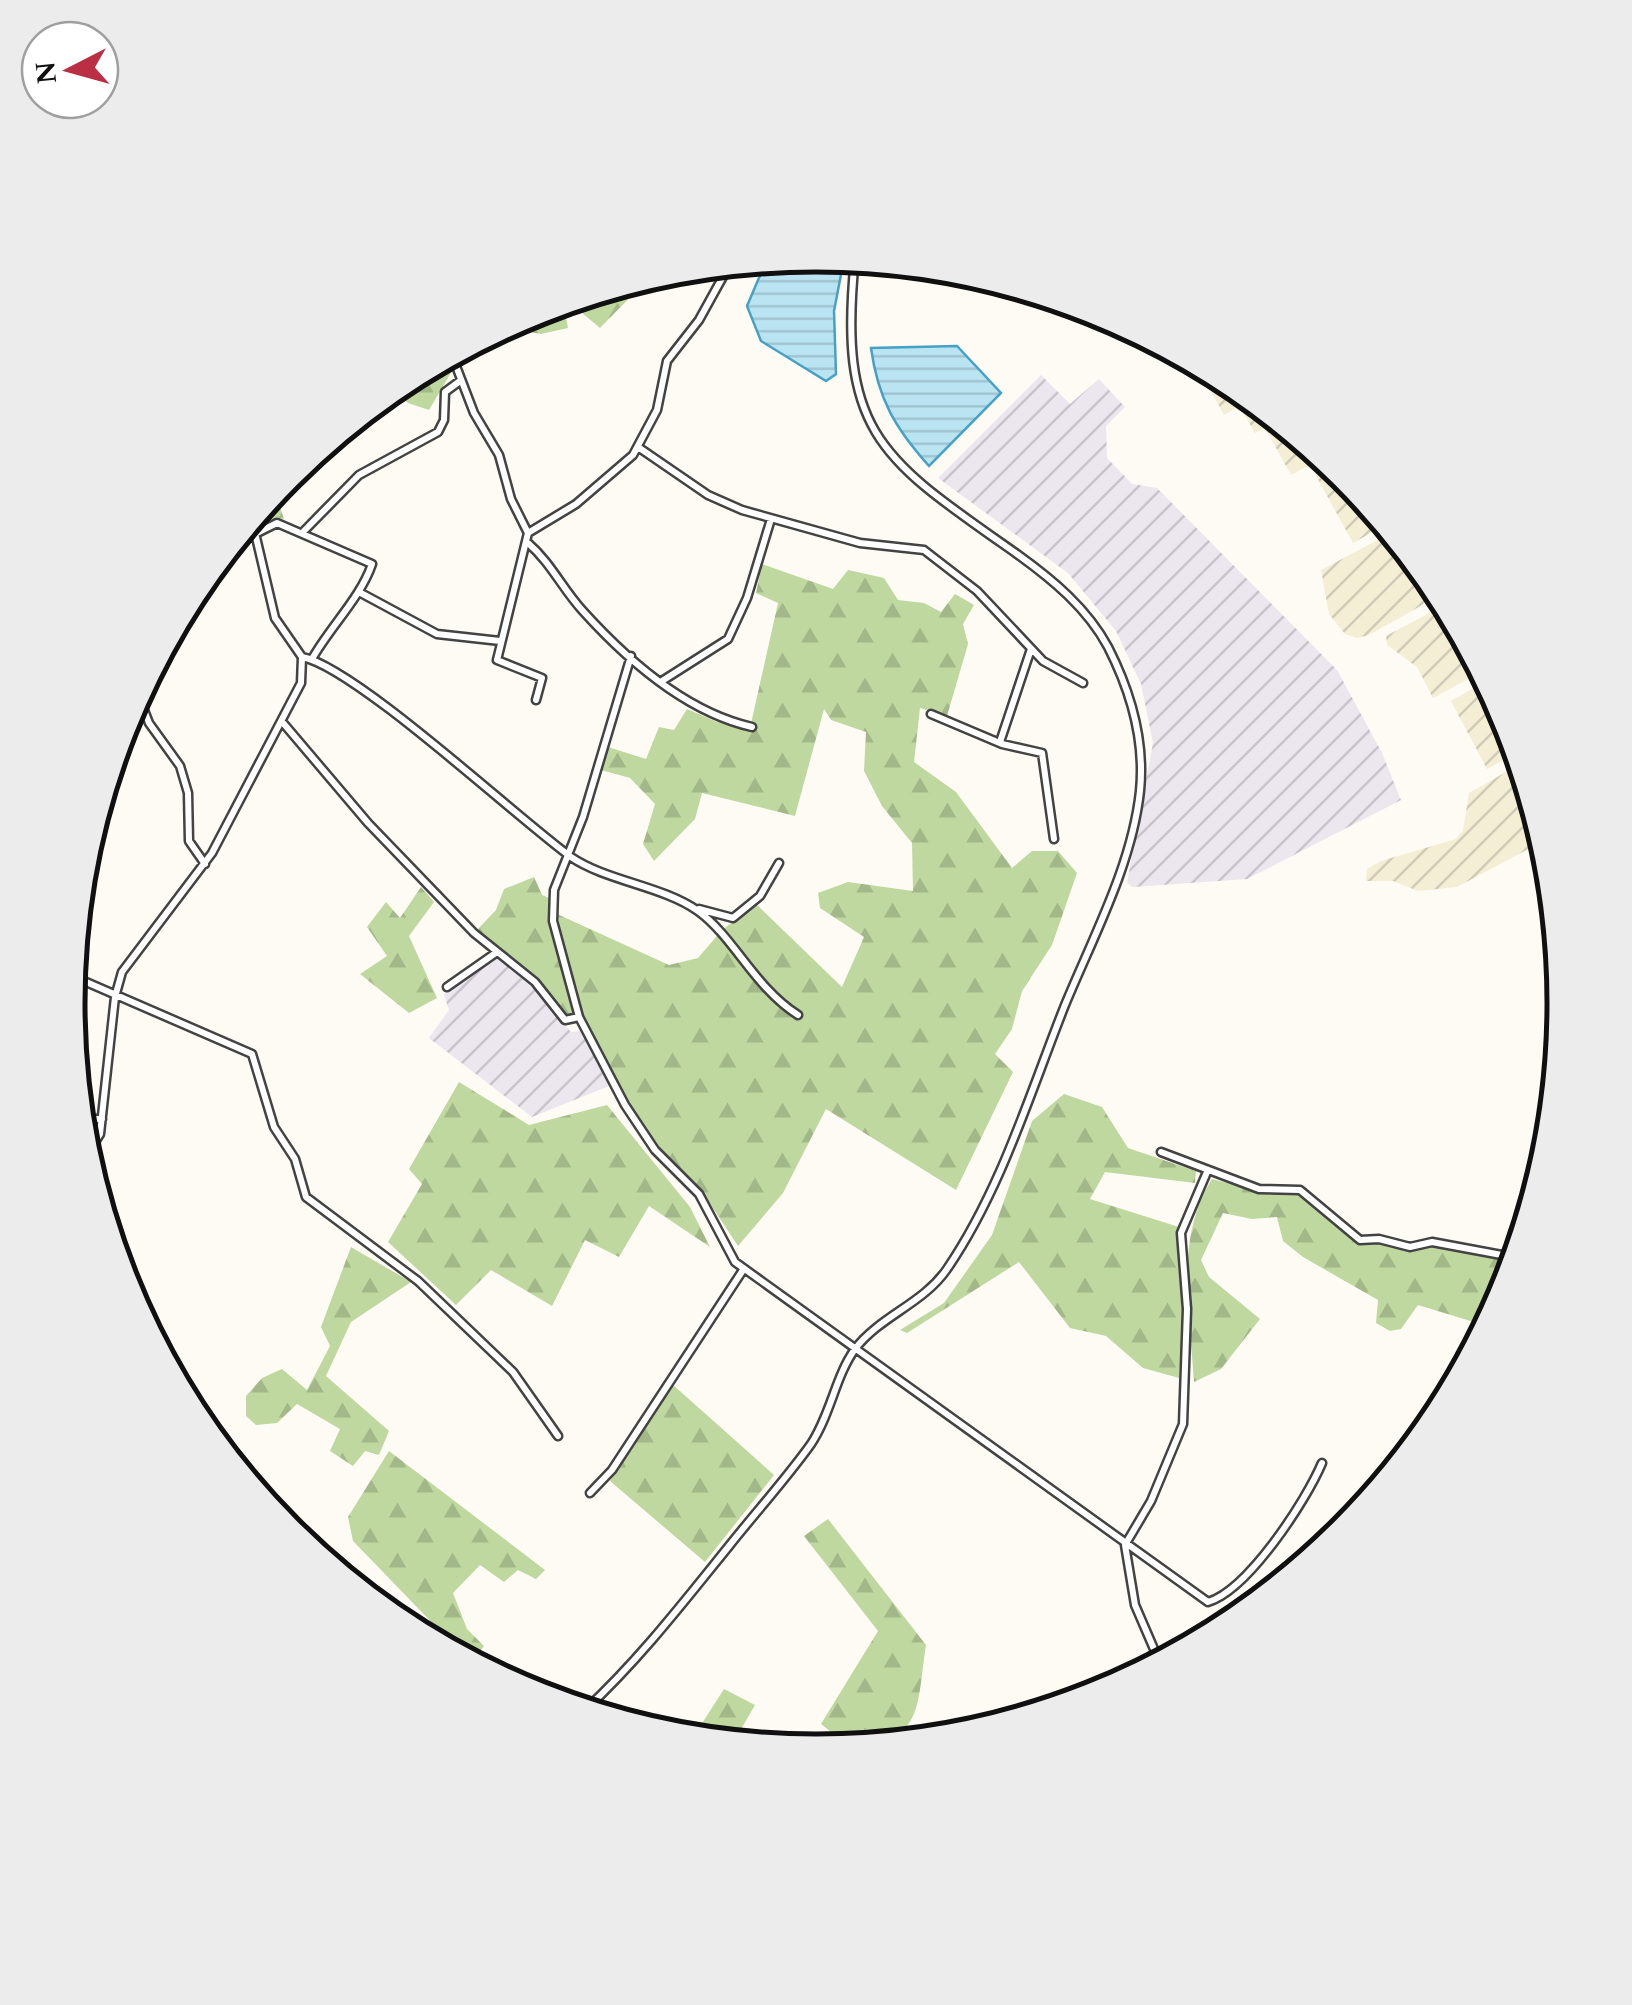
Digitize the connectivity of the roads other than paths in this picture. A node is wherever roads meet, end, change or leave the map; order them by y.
1 (854, 273) edge
2 (723, 278) edge
3 (455, 367) edge
4 (460, 381) junction
5 (638, 448) junction
6 (771, 519) junction
7 (303, 532) junction
8 (256, 534) joint
9 (528, 534) junction
10 (528, 543) junction
11 (360, 592) junction
12 (500, 641) junction
13 (1031, 649) junction
14 (631, 656) junction
15 (302, 658) junction
16 (312, 659) junction
17 (662, 680) junction
18 (1083, 683) dead end
19 (536, 700) dead end
20 (145, 713) edge
21 (931, 714) dead end
22 (284, 724) junction
23 (752, 727) dead end
24 (1000, 742) junction
25 (1054, 839) dead end
26 (566, 850) junction
27 (779, 863) dead end
28 (206, 864) junction
29 (696, 908) junction
30 (496, 952) junction
31 (86, 983) edge
32 (447, 987) dead end
33 (115, 997) junction
34 (798, 1015) dead end
35 (578, 1017) junction
36 (95, 1119) edge
37 (102, 1119) junction
38 (98, 1138) edge
39 (1161, 1152) dead end
40 (1206, 1172) junction
41 (1501, 1255) edge
42 (744, 1270) junction
43 (855, 1349) junction
44 (558, 1436) dead end
45 (1322, 1463) dead end
46 (590, 1493) dead end
47 (1124, 1544) junction
48 (1154, 1650) edge
49 (595, 1699) edge

1 - 43 street
2 - 5 street
3 - 4 street
4 - 7 street
4 - 9 street
5 - 6 street
5 - 9 street
6 - 13 street
6 - 17 street
7 - 8 street
7 - 11 street
8 - 15 street
9 - 10 street
10 - 12 street
10 - 14 street
11 - 12 street
11 - 16 street
12 - 19 street
13 - 18 street
13 - 24 street
14 - 17 street
14 - 26 street
15 - 16 street
15 - 22 street
16 - 26 street
17 - 23 street
20 - 28 street
21 - 24 street
22 - 28 street
22 - 30 street
24 - 25 street
26 - 29 street
26 - 35 street
27 - 29 street
28 - 33 street
29 - 34 street
30 - 32 street
30 - 35 street
31 - 33 street
33 - 37 street
33 - 44 street
35 - 42 street
36 - 37 street
37 - 38 street
39 - 40 street
40 - 41 street
40 - 47 street
42 - 43 street
42 - 46 street
43 - 47 street
43 - 49 street
45 - 47 street
47 - 48 street

